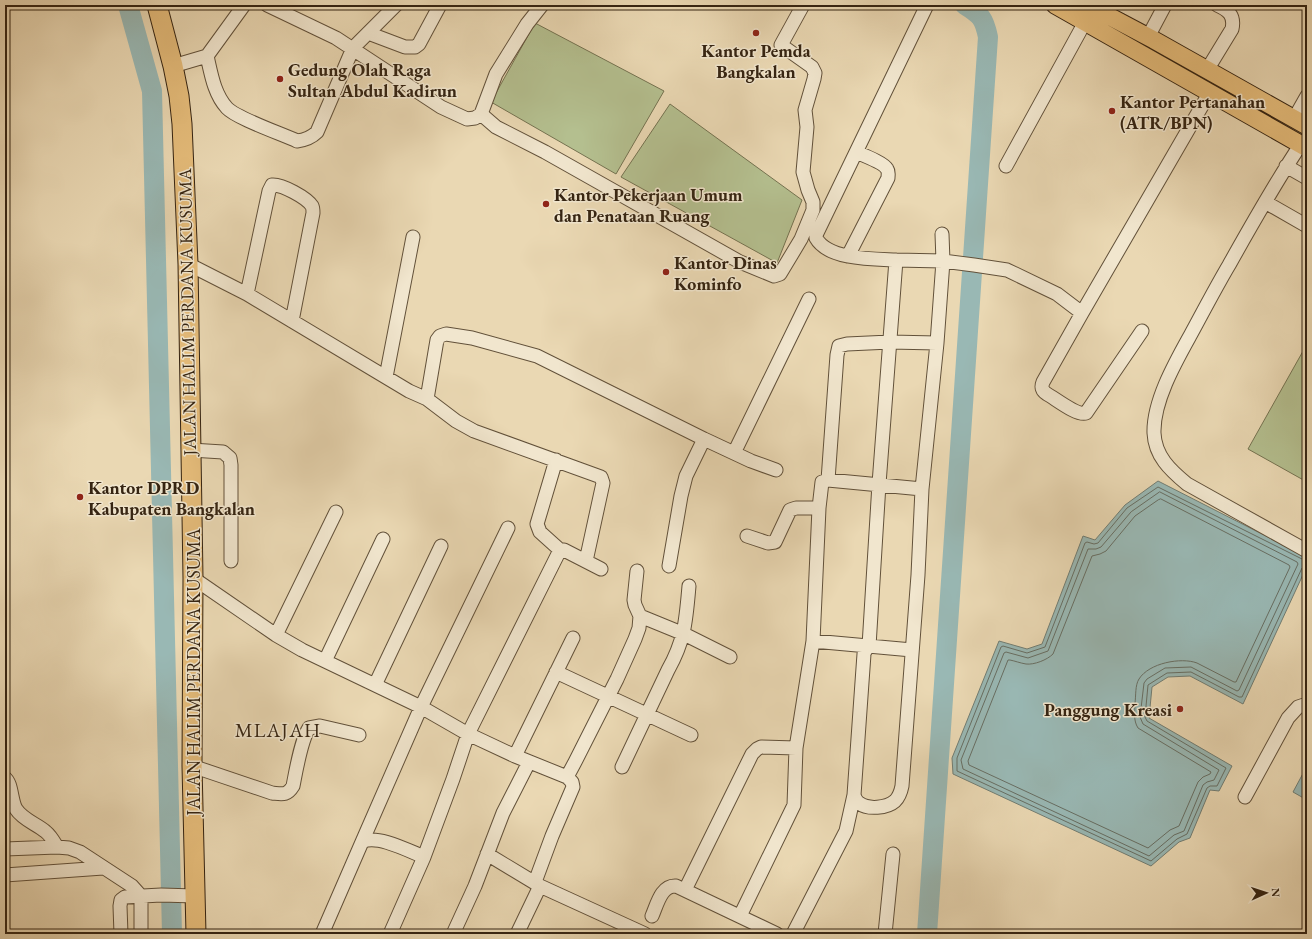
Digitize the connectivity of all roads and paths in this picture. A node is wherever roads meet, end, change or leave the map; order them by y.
1 (157, 5) edge
2 (244, 5) edge
3 (267, 5) edge
4 (396, 5) edge
5 (440, 5) edge
6 (542, 5) edge
7 (803, 5) edge
8 (927, 5) edge
9 (1055, 5) edge
10 (1088, 5) edge
11 (1165, 5) edge
12 (1217, 5) edge
13 (1085, 22) junction
14 (368, 33) junction
15 (1148, 37) junction
16 (353, 48) junction
17 (207, 56) junction
18 (173, 66) junction
19 (1211, 73) junction
20 (1210, 92) junction
21 (1307, 96) edge
22 (481, 114) junction
23 (1300, 122) edge
24 (1304, 146) edge
25 (856, 152) junction
26 (1006, 166) dead end
27 (1286, 166) junction
28 (1307, 178) edge
29 (1265, 202) junction
30 (1307, 226) edge
31 (942, 234) dead end
32 (413, 237) dead end
33 (848, 256) junction
34 (896, 260) junction
35 (943, 262) junction
36 (188, 264) junction
37 (246, 294) junction
38 (809, 299) dead end
39 (1082, 313) junction
40 (292, 321) junction
41 (1142, 331) dead end
42 (890, 342) junction
43 (937, 344) junction
44 (386, 377) junction
45 (427, 399) junction
46 (704, 439) junction
47 (191, 450) junction
48 (734, 453) junction
49 (556, 460) junction
50 (776, 470) dead end
51 (828, 480) junction
52 (879, 484) junction
53 (922, 489) junction
54 (819, 508) junction
55 (336, 512) dead end
56 (508, 528) dead end
57 (747, 536) dead end
58 (383, 539) dead end
59 (441, 546) dead end
60 (560, 550) junction
61 (1307, 551) edge
62 (231, 561) dead end
63 (586, 561) junction
64 (669, 566) dead end
65 (601, 569) dead end
66 (637, 571) dead end
67 (193, 578) junction
68 (689, 586) dead end
69 (640, 616) junction
70 (684, 634) junction
71 (276, 635) junction
72 (573, 638) dead end
73 (813, 641) junction
74 (869, 646) junction
75 (912, 650) junction
76 (730, 657) dead end
77 (325, 661) junction
78 (556, 672) junction
79 (375, 685) junction
80 (608, 697) junction
81 (1307, 704) edge
82 (421, 707) junction
83 (647, 715) junction
84 (468, 734) junction
85 (359, 735) dead end
86 (691, 735) dead end
87 (796, 748) junction
88 (515, 756) junction
89 (528, 762) junction
90 (192, 766) junction
91 (622, 767) dead end
92 (567, 777) junction
93 (5, 778) edge
94 (854, 795) junction
95 (1245, 797) dead end
96 (362, 842) junction
97 (57, 847) junction
98 (5, 849) edge
99 (487, 854) junction
100 (893, 854) dead end
101 (424, 857) junction
102 (103, 868) junction
103 (5, 875) edge
104 (538, 884) junction
105 (684, 890) junction
106 (141, 896) junction
107 (188, 896) junction
108 (652, 916) dead end
109 (740, 916) junction
110 (630, 931) edge
111 (121, 934) edge
112 (141, 934) edge
113 (196, 934) edge
114 (322, 934) edge
115 (390, 934) edge
116 (453, 934) edge
117 (517, 934) edge
118 (645, 934) edge
119 (777, 934) edge
120 (793, 934) edge
121 (885, 934) edge

1 - 18 highway, JALAN HALIM PERDANA KUSUMA
2 - 17 street
3 - 16 street
4 - 14 street
5 - 14 street
6 - 22 street
7 - 22 street
8 - 25 street
9 - 13 main road
10 - 15 main road
11 - 15 street
12 - 19 street
13 - 20 main road
13 - 26 street
14 - 16 street
15 - 19 main road
16 - 17 street
16 - 22 street
17 - 18 street
18 - 36 highway, JALAN HALIM PERDANA KUSUMA
19 - 23 main road
20 - 24 main road
20 - 39 street
21 - 23 street
24 - 27 street
25 - 33 street
25 - 33 street
27 - 28 street
27 - 29 street
29 - 30 street
29 - 61 street
31 - 35 street
32 - 44 street
33 - 34 street
34 - 35 street
34 - 42 street
35 - 39 street
35 - 43 street
36 - 37 street
36 - 47 highway, JALAN HALIM PERDANA KUSUMA
37 - 40 street
37 - 40 street
38 - 48 street
39 - 41 street
40 - 44 street
42 - 43 street
42 - 51 street
42 - 52 street
43 - 53 street
44 - 45 street
45 - 46 street
45 - 49 street
46 - 48 street
46 - 64 street
47 - 62 street
47 - 67 highway, JALAN HALIM PERDANA KUSUMA
48 - 50 street
49 - 60 street
49 - 63 street
51 - 52 street
51 - 54 street
52 - 53 street
52 - 74 street
53 - 75 street
54 - 57 street
54 - 73 street
55 - 71 street
56 - 82 street
58 - 77 street
59 - 79 street
60 - 63 street
60 - 84 street
63 - 65 street
66 - 69 street
67 - 71 street
67 - 90 highway, JALAN HALIM PERDANA KUSUMA
68 - 70 street
69 - 70 street
69 - 80 street
70 - 76 street
70 - 83 street
71 - 77 street
72 - 78 street
73 - 74 street
73 - 87 street
74 - 75 street
74 - 94 street
75 - 94 street
77 - 79 street
78 - 80 street
78 - 88 street
79 - 82 street
80 - 83 street
80 - 92 street
81 - 95 street
82 - 84 street
82 - 96 street
83 - 86 street
83 - 91 street
84 - 88 street
84 - 101 street
85 - 90 street
87 - 105 street
87 - 109 street
88 - 89 street
89 - 92 street
89 - 99 street
90 - 107 highway, JALAN HALIM PERDANA KUSUMA
92 - 104 street
93 - 97 street
94 - 120 street
96 - 101 street
96 - 114 street
97 - 98 street
97 - 102 street
99 - 104 street
99 - 116 street
100 - 121 street
101 - 115 street
102 - 103 street
102 - 106 street
104 - 110 street
104 - 117 street
105 - 108 street
105 - 109 street
106 - 107 street
106 - 111 street
106 - 112 street
107 - 113 highway, JALAN HALIM PERDANA KUSUMA
109 - 119 street
110 - 118 street

